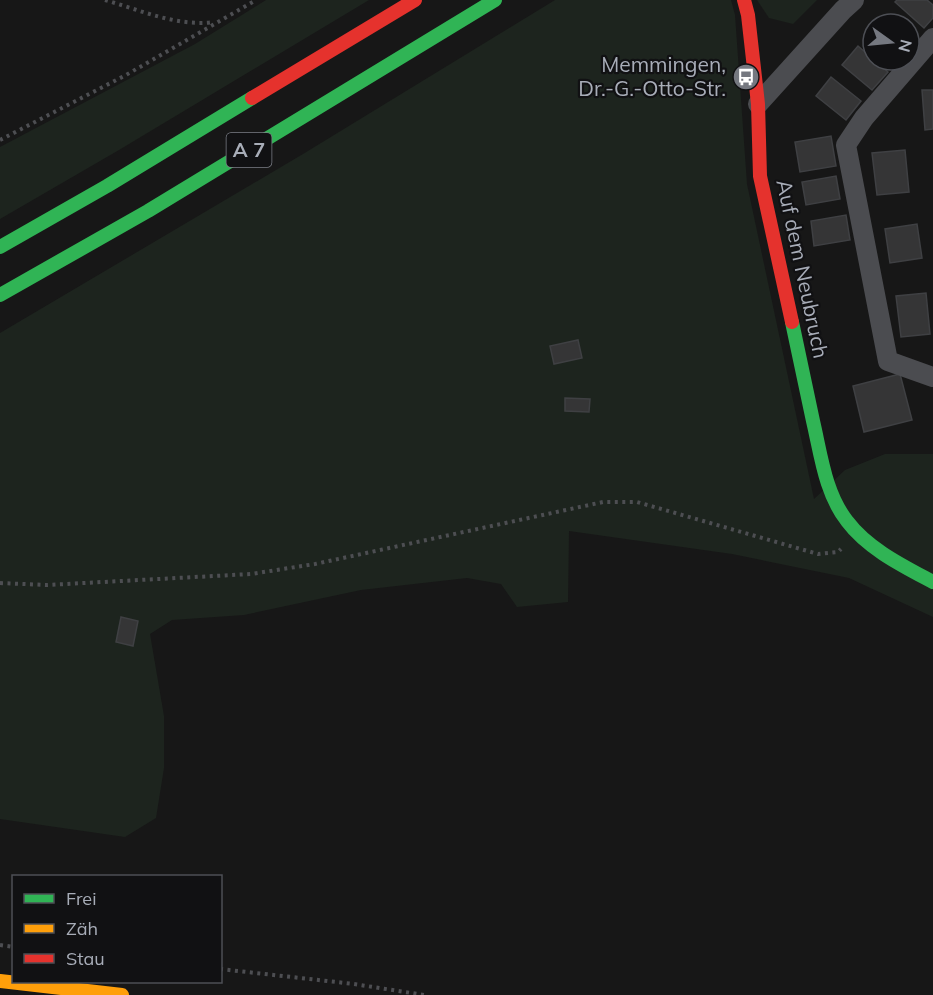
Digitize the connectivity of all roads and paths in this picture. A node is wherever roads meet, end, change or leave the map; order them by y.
1 (105, 0) edge
2 (256, 0) edge
3 (415, 0) edge
4 (495, 0) edge
5 (744, 0) edge
6 (854, 0) edge
7 (218, 21) junction
8 (933, 38) edge
9 (758, 104) junction
10 (0, 140) edge
11 (0, 247) edge
12 (0, 295) edge
13 (933, 377) edge
14 (860, 536) junction
15 (933, 582) edge
16 (0, 583) edge
17 (222, 969) edge
18 (17, 983) edge
19 (122, 995) edge
20 (424, 995) edge

1 - 7 path
2 - 7 path
3 - 11 main road, A 7
4 - 12 main road, A 7
5 - 9 main road, Auf dem Neubruch
6 - 9 street
7 - 10 path
8 - 13 street
9 - 14 main road, Auf dem Neubruch
14 - 15 main road, Auf dem Neubruch
14 - 16 path
17 - 20 path
18 - 19 main road

